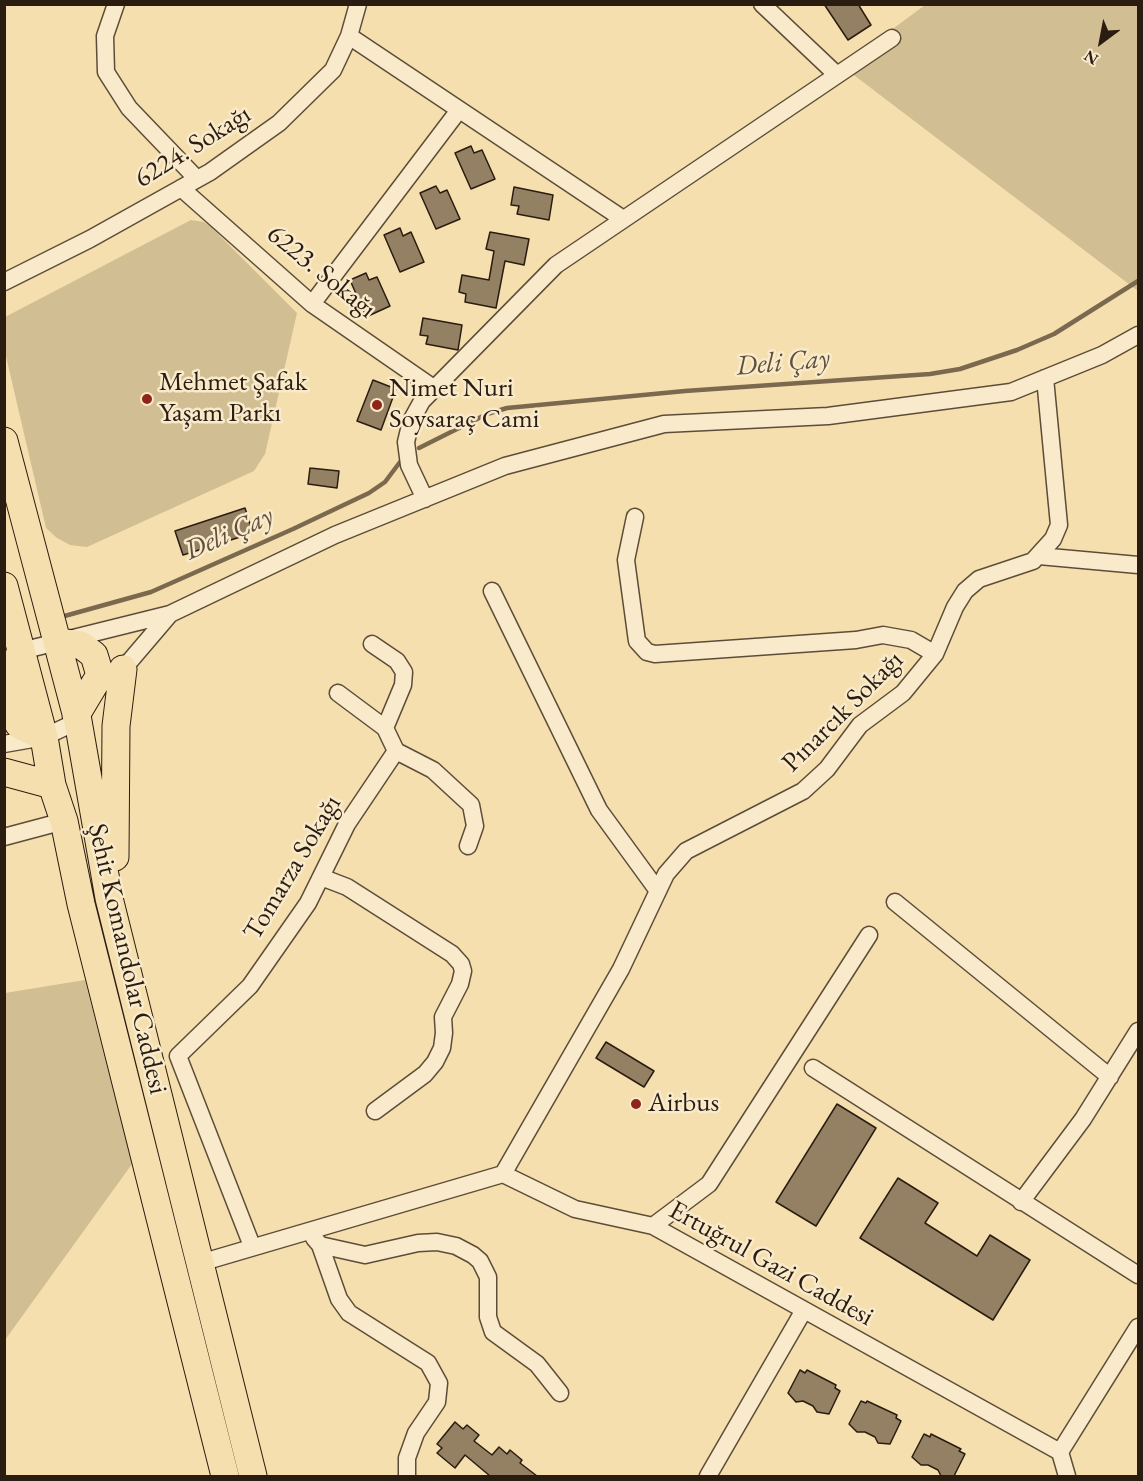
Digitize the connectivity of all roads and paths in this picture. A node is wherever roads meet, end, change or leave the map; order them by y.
1 (116, 4) edge
2 (358, 4) edge
3 (762, 4) edge
4 (349, 36) junction
5 (892, 38) dead end
6 (837, 75) junction
7 (459, 110) junction
8 (197, 179) junction
9 (181, 188) junction
10 (623, 219) junction
11 (4, 282) edge
12 (312, 304) junction
13 (1138, 334) edge
14 (1045, 378) junction
15 (435, 389) junction
16 (4, 441) edge
17 (425, 499) junction
18 (634, 517) dead end
19 (1039, 556) junction
20 (1138, 565) edge
21 (4, 585) edge
22 (492, 591) dead end
23 (171, 615) junction
24 (57, 642) junction
25 (372, 644) dead end
26 (935, 654) junction
27 (13, 658) edge
28 (123, 669) junction
29 (338, 693) dead end
30 (77, 718) junction
31 (385, 728) junction
32 (44, 737) junction
33 (4, 744) edge
34 (396, 751) junction
35 (4, 772) edge
36 (52, 785) junction
37 (64, 821) junction
38 (4, 837) edge
39 (468, 846) dead end
40 (321, 877) junction
41 (658, 891) junction
42 (895, 902) dead end
43 (116, 930) junction
44 (869, 934) dead end
45 (1138, 1031) edge
46 (148, 1055) junction
47 (178, 1056) junction
48 (813, 1068) dead end
49 (1110, 1077) junction
50 (375, 1112) dead end
51 (503, 1174) junction
52 (1021, 1202) junction
53 (652, 1226) junction
54 (306, 1230) junction
55 (320, 1245) junction
56 (252, 1246) junction
57 (200, 1263) junction
58 (1138, 1275) edge
59 (804, 1311) junction
60 (1138, 1328) edge
61 (560, 1393) dead end
62 (1060, 1452) junction
63 (225, 1476) edge
64 (253, 1476) edge
65 (407, 1476) edge
66 (708, 1476) edge
67 (1067, 1476) edge

1 - 8 street
2 - 4 street, 6224. Sokağı
3 - 6 street
4 - 7 street
4 - 8 street, 6224. Sokağı
5 - 6 street
6 - 10 street
7 - 10 street
7 - 12 street
8 - 9 street, 6224. Sokağı
9 - 11 street, 6224. Sokağı
9 - 12 street, 6223. Sokağı
10 - 15 street
12 - 15 street, 6223. Sokağı
13 - 14 street
14 - 17 street
14 - 19 street
15 - 17 street
16 - 24 main road, Şehit Komandolar Caddesi
17 - 23 street
18 - 26 street
19 - 20 street
19 - 26 street, Pınarcık Sokağı
21 - 27 main road, Şehit Komandolar Caddesi
22 - 41 street
23 - 24 street
23 - 28 street
24 - 27 street
24 - 30 main road, Şehit Komandolar Caddesi
25 - 31 street
26 - 41 street, Pınarcık Sokağı
27 - 32 main road, Şehit Komandolar Caddesi
28 - 30 street
28 - 43 main road
29 - 31 street
30 - 32 street
30 - 43 main road, Şehit Komandolar Caddesi
31 - 34 street
32 - 33 street
32 - 36 main road, Şehit Komandolar Caddesi
34 - 39 street
34 - 40 street, Tomarza Sokağı
35 - 36 main road
36 - 37 main road, Şehit Komandolar Caddesi
37 - 38 street
37 - 63 main road, Şehit Komandolar Caddesi
40 - 47 street, Tomarza Sokağı
40 - 50 street
41 - 51 street, Pınarcık Sokağı
42 - 49 street
43 - 46 main road, Şehit Komandolar Caddesi
44 - 53 street
45 - 49 street
46 - 47 street
46 - 57 main road, Şehit Komandolar Caddesi
47 - 56 street
48 - 52 street
49 - 52 street
51 - 53 street, Ertuğrul Gazi Caddesi
51 - 54 street
52 - 58 street
53 - 59 street, Ertuğrul Gazi Caddesi
54 - 55 street
54 - 56 street
55 - 61 street
55 - 65 street
56 - 57 street
57 - 64 main road, Şehit Komandolar Caddesi
59 - 62 street, Ertuğrul Gazi Caddesi
59 - 66 street
60 - 62 street
62 - 67 street

